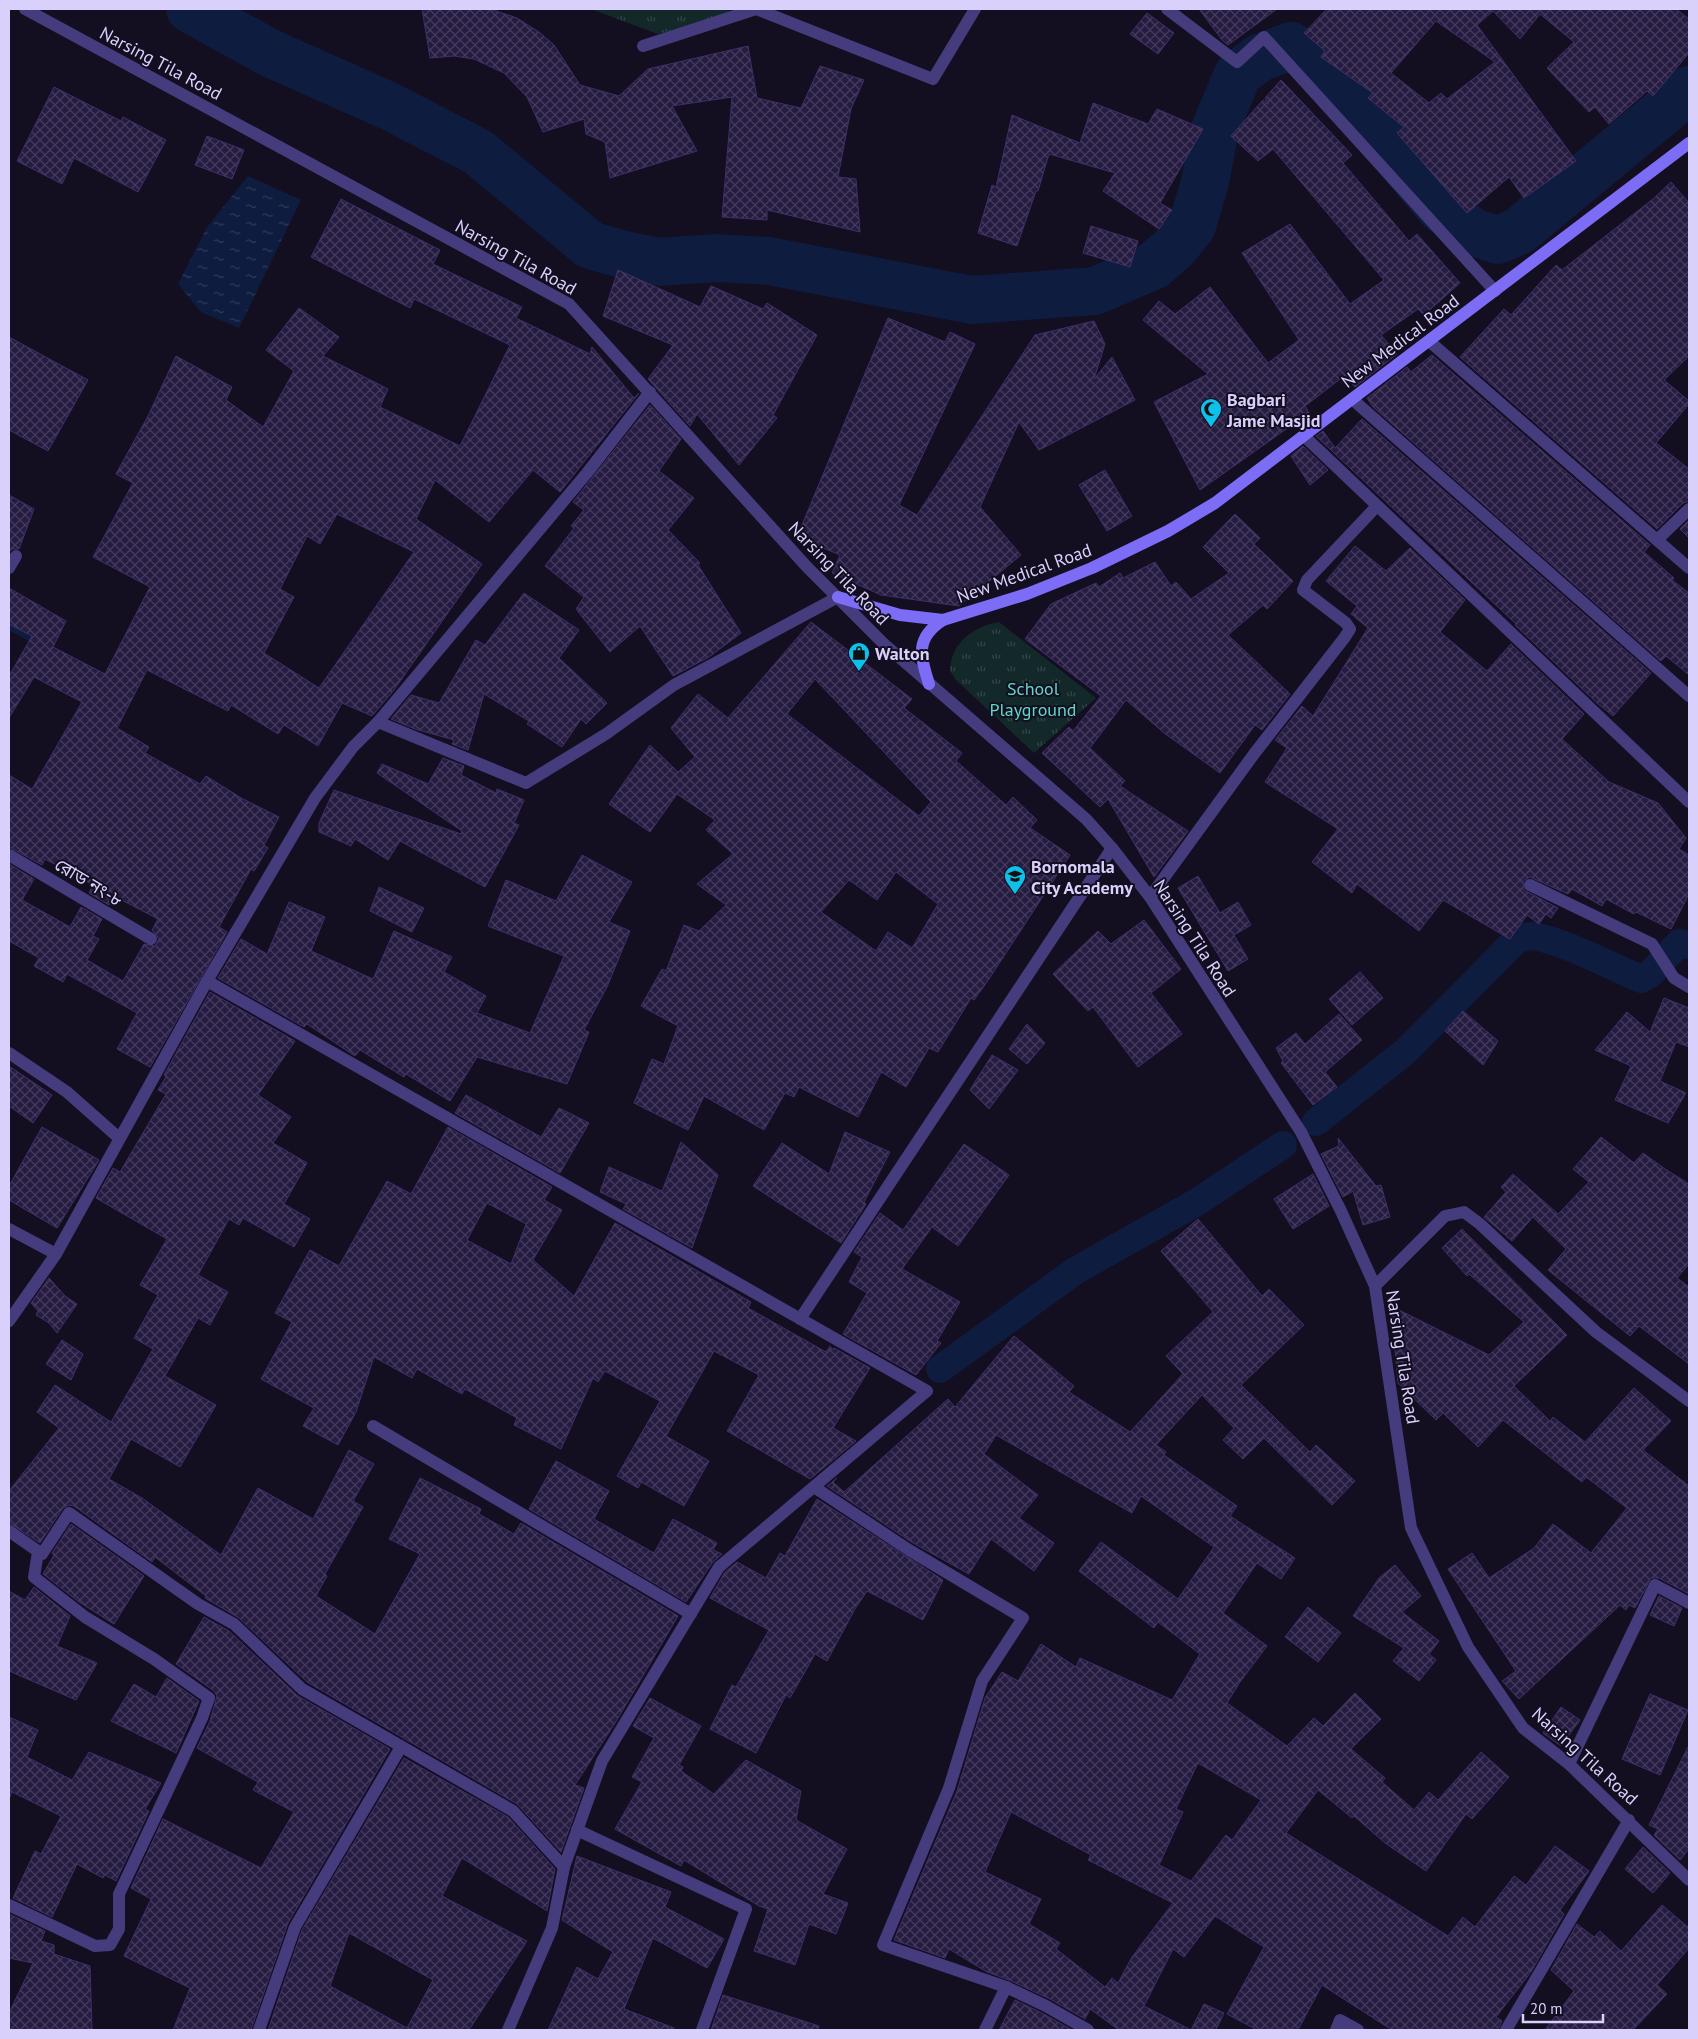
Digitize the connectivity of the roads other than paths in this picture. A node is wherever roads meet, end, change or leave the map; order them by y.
1 (25, 9) edge
2 (756, 9) edge
3 (975, 9) edge
4 (1167, 9) edge
5 (643, 46) dead end
6 (1689, 143) edge
7 (1495, 291) junction
8 (1429, 341) junction
9 (650, 392) junction
10 (1352, 399) junction
11 (1304, 436) junction
12 (1377, 506) junction
13 (1689, 508) edge
14 (1657, 540) junction
15 (16, 556) dead end
16 (9, 568) edge
17 (1689, 568) edge
18 (838, 597) junction
19 (943, 620) junction
20 (929, 684) junction
21 (1689, 696) edge
22 (378, 722) junction
23 (1689, 802) edge
24 (1112, 848) junction
25 (9, 855) edge
26 (1530, 886) dead end
27 (1150, 897) junction
28 (151, 939) dead end
29 (207, 981) junction
30 (1689, 987) edge
31 (9, 1053) edge
32 (119, 1138) junction
33 (9, 1229) edge
34 (56, 1254) junction
35 (1375, 1286) junction
36 (800, 1319) junction
37 (9, 1321) edge
38 (1689, 1401) edge
39 (373, 1426) dead end
40 (814, 1487) junction
41 (9, 1531) edge
42 (38, 1552) junction
43 (1689, 1602) edge
44 (691, 1614) junction
45 (401, 1747) junction
46 (1569, 1764) junction
47 (1629, 1820) junction
48 (577, 1830) junction
49 (564, 1867) junction
50 (1689, 1880) edge
51 (9, 1905) edge
52 (1006, 1988) junction
53 (259, 2030) edge
54 (508, 2030) edge
55 (702, 2030) edge
56 (985, 2030) edge
57 (1088, 2030) edge
58 (1336, 2030) edge
59 (1358, 2030) edge
60 (1506, 2030) edge

1 - 9 street, Narsing Tila Road
2 - 3 street
2 - 5 street
4 - 7 street
6 - 7 street, New Medical Road
7 - 8 street, New Medical Road
8 - 10 street, New Medical Road
8 - 14 street
9 - 18 street, Narsing Tila Road
9 - 22 street
10 - 11 street, New Medical Road
10 - 21 street
11 - 12 street
11 - 19 street, New Medical Road
12 - 23 street
12 - 27 street
13 - 14 street
14 - 17 street
15 - 16 street
18 - 19 street, New Medical Road
18 - 20 street, Narsing Tila Road
18 - 22 street
19 - 20 street
20 - 24 street, Narsing Tila Road
22 - 29 street
24 - 27 street, Narsing Tila Road
24 - 36 street
25 - 28 street, রোড নং-৮
26 - 30 street
27 - 35 street, Narsing Tila Road
29 - 32 street
29 - 36 street
31 - 32 street
32 - 34 street
33 - 34 street
34 - 37 street
35 - 38 street
35 - 46 street, Narsing Tila Road
36 - 40 street
39 - 44 street
40 - 44 street
40 - 52 street
41 - 42 street
42 - 45 street
42 - 51 street
43 - 46 street
44 - 48 street
45 - 49 street
45 - 53 street
46 - 47 street, Narsing Tila Road
47 - 50 street, Narsing Tila Road
47 - 60 street
48 - 49 street
48 - 55 street
49 - 54 street
52 - 56 street
52 - 57 street
58 - 59 street

